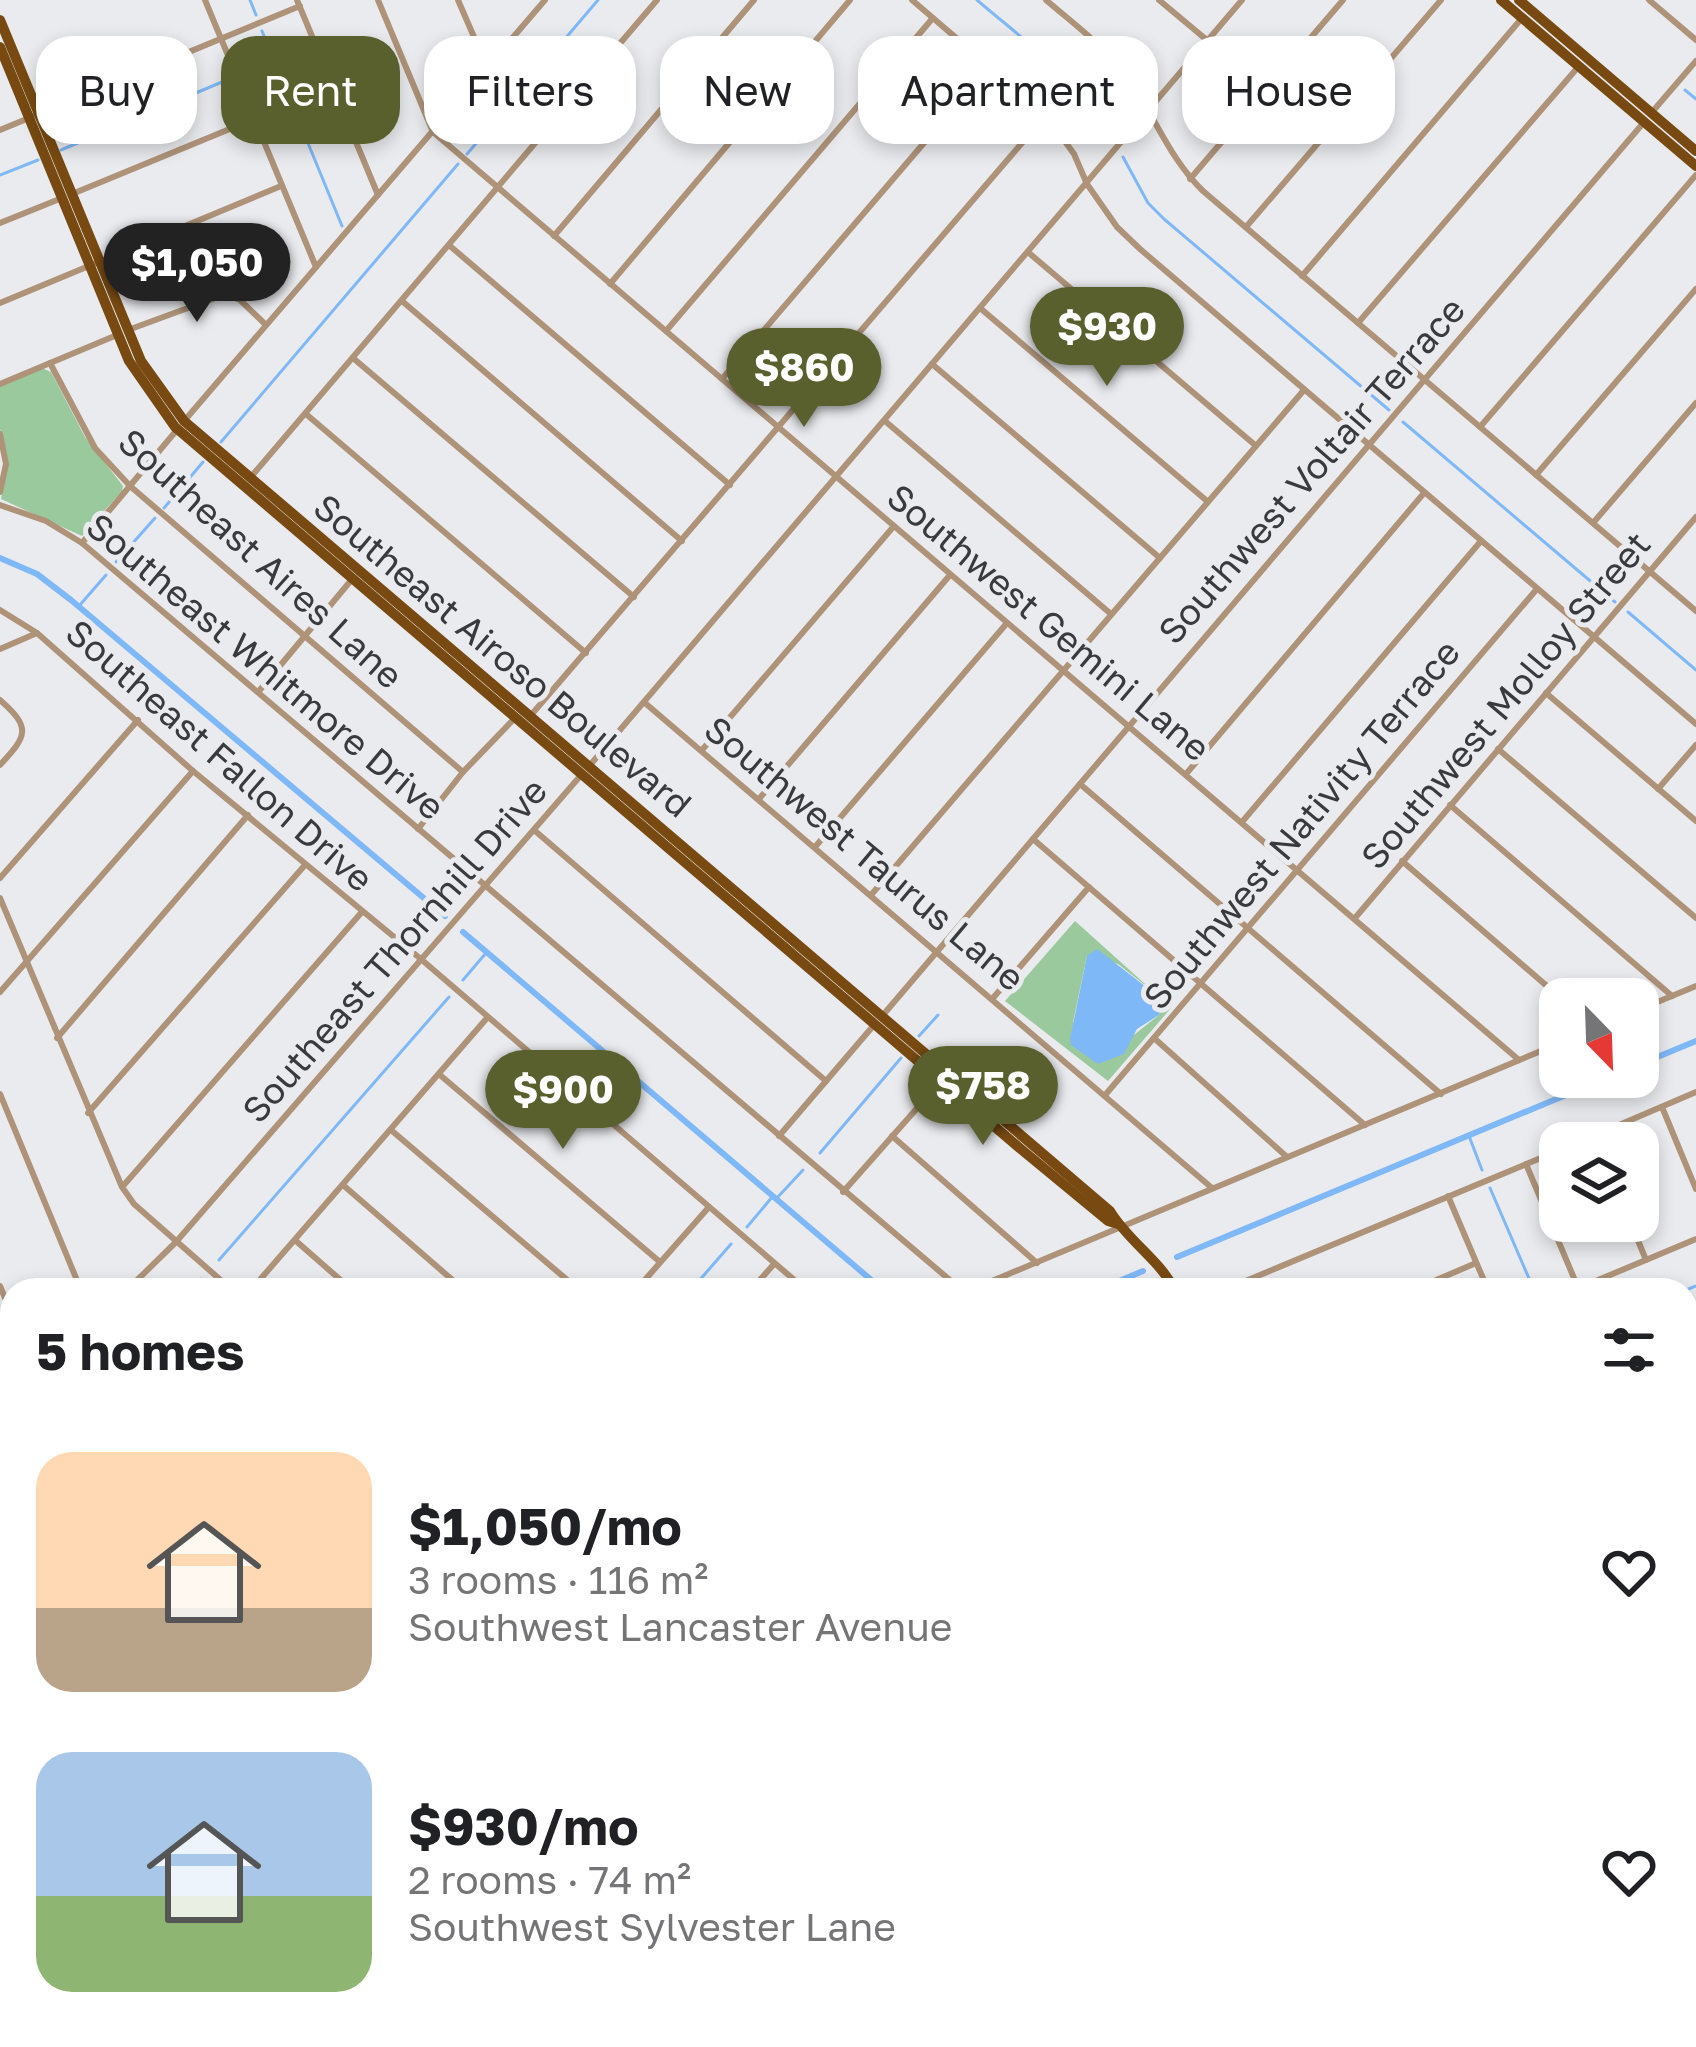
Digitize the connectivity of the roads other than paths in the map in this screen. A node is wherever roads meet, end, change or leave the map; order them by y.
1 (205, 0) edge
2 (378, 0) edge
3 (458, 0) edge
4 (658, 0) edge
5 (754, 0) edge
6 (850, 0) edge
7 (912, 0) edge
8 (1046, 0) edge
9 (1159, 0) edge
10 (1242, 0) edge
11 (1343, 0) edge
12 (1441, 0) edge
13 (1501, 0) edge
14 (1519, 0) edge
15 (1648, 0) edge
16 (541, 1) edge
17 (298, 3) edge
18 (933, 18) junction
19 (1522, 18) junction
20 (0, 20) edge
21 (225, 36) edge
22 (474, 36) edge
23 (513, 36) edge
24 (954, 36) edge
25 (1086, 36) edge
26 (1202, 36) edge
27 (1212, 36) edge
28 (221, 38) joint
29 (1696, 40) edge
30 (0, 49) edge
31 (1696, 61) edge
32 (1579, 66) junction
33 (1182, 71) edge
34 (1158, 99) edge
35 (424, 110) edge
36 (34, 116) junction
37 (1648, 117) junction
38 (0, 130) edge
39 (1158, 130) edge
40 (221, 132) edge
41 (424, 142) edge
42 (264, 144) edge
43 (446, 144) edge
44 (923, 144) edge
45 (1021, 144) edge
46 (1067, 144) edge
47 (1120, 144) edge
48 (1696, 151) edge
49 (1696, 166) edge
50 (1696, 176) edge
51 (1190, 178) junction
52 (1087, 184) junction
53 (281, 186) junction
54 (496, 188) junction
55 (378, 195) junction
56 (67, 196) junction
57 (0, 223) edge
58 (1246, 227) junction
59 (554, 236) junction
60 (449, 245) junction
61 (1028, 252) junction
62 (95, 264) junction
63 (316, 268) junction
64 (1302, 276) junction
65 (610, 284) junction
66 (1696, 289) edge
67 (401, 301) junction
68 (0, 303) edge
69 (980, 308) junction
70 (1358, 323) junction
71 (266, 326) junction
72 (666, 331) junction
73 (123, 333) junction
74 (353, 357) junction
75 (50, 363) junction
76 (932, 364) junction
77 (722, 379) junction
78 (1424, 380) junction
79 (0, 384) edge
80 (1304, 390) junction
81 (1696, 403) edge
82 (305, 413) junction
83 (884, 421) junction
84 (180, 426) junction
85 (778, 428) junction
86 (1480, 428) junction
87 (0, 434) edge
88 (1255, 445) junction
89 (1368, 445) junction
90 (1537, 475) junction
91 (836, 477) junction
92 (250, 478) junction
93 (730, 485) junction
94 (130, 486) junction
95 (0, 491) edge
96 (1425, 493) junction
97 (1207, 501) junction
98 (0, 506) edge
99 (274, 506) junction
100 (1696, 517) edge
101 (1593, 523) junction
102 (894, 526) junction
103 (682, 541) junction
104 (1481, 541) junction
105 (82, 543) junction
106 (1160, 558) junction
107 (1650, 572) junction
108 (950, 574) junction
109 (355, 575) junction
110 (1537, 589) junction
111 (634, 597) junction
112 (0, 610) edge
113 (1696, 611) edge
114 (1111, 614) junction
115 (1007, 623) junction
116 (37, 633) junction
117 (304, 637) junction
118 (1594, 637) junction
119 (0, 649) edge
120 (586, 652) junction
121 (1064, 671) junction
122 (259, 691) junction
123 (1546, 693) junction
124 (0, 700) edge
125 (644, 702) junction
126 (530, 717) junction
127 (515, 718) junction
128 (138, 720) junction
129 (1696, 724) edge
130 (1128, 726) junction
131 (1696, 745) edge
132 (1498, 748) junction
133 (703, 750) junction
134 (0, 765) edge
135 (193, 770) junction
136 (585, 771) junction
137 (463, 772) junction
138 (1186, 774) junction
139 (1080, 784) junction
140 (1658, 789) junction
141 (759, 799) junction
142 (1450, 805) junction
143 (248, 815) junction
144 (1696, 821) edge
145 (1242, 822) junction
146 (418, 829) junction
147 (534, 830) junction
148 (1033, 839) junction
149 (815, 847) junction
150 (1402, 861) junction
151 (305, 866) junction
152 (1296, 869) junction
153 (0, 878) edge
154 (486, 886) junction
155 (1089, 887) junction
156 (871, 895) junction
157 (0, 898) edge
158 (361, 913) junction
159 (1354, 918) junction
160 (1696, 918) edge
161 (1248, 925) junction
162 (937, 951) junction
163 (422, 960) junction
164 (27, 963) junction
165 (1539, 979) edge
166 (1202, 982) junction
167 (1696, 986) edge
168 (0, 992) edge
169 (1672, 996) junction
170 (993, 998) junction
171 (1659, 1001) edge
172 (487, 1018) junction
173 (879, 1020) junction
174 (57, 1038) junction
175 (1154, 1038) junction
176 (1539, 1052) edge
177 (1519, 1060) junction
178 (440, 1075) junction
179 (944, 1077) junction
180 (826, 1081) junction
181 (1696, 1093) edge
182 (0, 1094) edge
183 (1106, 1094) junction
184 (1441, 1094) junction
185 (1662, 1107) junction
186 (88, 1113) junction
187 (1632, 1122) edge
188 (1365, 1125) junction
189 (391, 1130) junction
190 (779, 1136) junction
191 (892, 1136) junction
192 (1287, 1157) junction
193 (1539, 1159) edge
194 (1526, 1164) junction
195 (343, 1185) junction
196 (122, 1187) junction
197 (1212, 1188) junction
198 (1696, 1189) edge
199 (843, 1192) junction
200 (1448, 1196) junction
201 (709, 1208) junction
202 (1120, 1226) junction
203 (1696, 1239) edge
204 (295, 1240) junction
205 (176, 1242) junction
206 (1639, 1242) edge
207 (1646, 1260) junction
208 (660, 1262) junction
209 (1037, 1263) junction
210 (1477, 1263) junction
211 (774, 1264) junction
212 (76, 1278) edge
213 (139, 1278) edge
214 (218, 1278) edge
215 (262, 1278) edge
216 (338, 1278) edge
217 (450, 1278) edge
218 (565, 1278) edge
219 (646, 1278) edge
220 (762, 1278) edge
221 (791, 1278) edge
222 (947, 1278) edge
223 (1000, 1278) edge
224 (1167, 1278) edge
225 (1253, 1278) edge
226 (1441, 1278) edge
227 (1483, 1278) edge
228 (1574, 1278) edge
229 (1604, 1278) edge

1 - 28 street
2 - 35 street, Southwest Gemini Lane
3 - 22 street
4 - 54 street
5 - 59 street
6 - 65 street
7 - 18 street
8 - 25 street
9 - 26 street
10 - 27 street, Southeast Thornhill Drive
11 - 51 street
12 - 58 street
13 - 19 main road
14 - 37 main road
15 - 29 street
16 - 23 street
17 - 21 street
17 - 55 street
18 - 24 street
18 - 72 street
19 - 32 main road
19 - 64 street
20 - 36 main road, Southeast Airoso Boulevard
28 - 36 street
30 - 36 main road, Southeast Airoso Boulevard
31 - 37 street, Southwest Voltair Terrace
32 - 37 main road
32 - 70 street
33 - 34 street, Southeast Thornhill Drive
36 - 38 street
36 - 56 main road, Southeast Airoso Boulevard
37 - 48 main road
37 - 49 main road
37 - 78 street, Southwest Voltair Terrace
39 - 51 street
40 - 56 street
41 - 55 street
42 - 53 street
43 - 54 street, Southwest Gemini Lane
44 - 77 street
45 - 85 street
46 - 52 street
47 - 52 street, Southeast Thornhill Drive
50 - 86 street
51 - 58 street
52 - 61 street, Southeast Thornhill Drive
52 - 80 street
53 - 62 street
53 - 63 street
54 - 59 street, Southwest Gemini Lane
54 - 60 street
55 - 63 street
56 - 57 street
56 - 62 main road, Southeast Airoso Boulevard
58 - 64 street
59 - 65 street, Southwest Gemini Lane
60 - 67 street
60 - 93 street
61 - 69 street, Southeast Thornhill Drive
61 - 88 street
62 - 68 street
62 - 73 main road, Southeast Airoso Boulevard
63 - 71 street
64 - 70 street
65 - 72 street, Southwest Gemini Lane
66 - 90 street
67 - 74 street
67 - 103 street
69 - 76 street, Southeast Thornhill Drive
69 - 97 street
70 - 78 street
71 - 73 street
71 - 84 street
72 - 77 street, Southwest Gemini Lane
73 - 75 street
73 - 84 main road, Southeast Airoso Boulevard
74 - 82 street
74 - 111 street
75 - 79 street
75 - 94 street, Southeast Aires Lane
76 - 83 street, Southeast Thornhill Drive
76 - 106 street
77 - 85 street, Southwest Gemini Lane
78 - 86 street
78 - 89 street, Southwest Voltair Terrace
80 - 88 street
80 - 89 street
81 - 101 street
82 - 92 street
82 - 120 street
83 - 91 street, Southeast Thornhill Drive
83 - 114 street
84 - 92 main road, Southeast Airoso Boulevard
84 - 94 street
84 - 99 main road, Southeast Airoso Boulevard
85 - 91 street, Southwest Gemini Lane
85 - 93 street
86 - 90 street
87 - 95 street
88 - 97 street
89 - 96 street
89 - 130 street, Southwest Voltair Terrace
90 - 101 street
91 - 102 street, Southwest Gemini Lane
91 - 125 street, Southeast Thornhill Drive
92 - 99 main road, Southeast Airoso Boulevard
93 - 103 street
94 - 105 street
94 - 117 street, Southeast Aires Lane
96 - 104 street
96 - 138 street
97 - 106 street
98 - 105 street, Southeast Whitmore Drive
99 - 109 main road, Southeast Airoso Boulevard
100 - 107 street, Southwest Molloy Street
101 - 107 street
102 - 108 street, Southwest Gemini Lane
102 - 133 street
103 - 111 street
104 - 110 street
104 - 145 street
105 - 122 street, Southeast Whitmore Drive
106 - 114 street
107 - 113 street
107 - 118 street, Southwest Molloy Street
108 - 115 street, Southwest Gemini Lane
108 - 141 street
109 - 117 street
109 - 126 main road, Southeast Airoso Boulevard
109 - 127 main road, Southeast Airoso Boulevard
110 - 118 street
110 - 152 street, Southwest Nativity Terrace
111 - 120 street
112 - 116 street, Southeast Fallon Drive
114 - 121 street
115 - 121 street, Southwest Gemini Lane
115 - 149 street
116 - 119 street
116 - 128 street, Southeast Fallon Drive
117 - 122 street
117 - 137 street, Southeast Aires Lane
118 - 123 street, Southwest Molloy Street
118 - 129 street
120 - 126 street
121 - 130 street, Southwest Gemini Lane
121 - 156 street
122 - 146 street, Southeast Whitmore Drive
123 - 132 street, Southwest Molloy Street
123 - 140 street
124 - 134 street
125 - 133 street, Southwest Taurus Lane
125 - 136 street, Southeast Thornhill Drive
126 - 136 main road, Southeast Airoso Boulevard
127 - 136 main road, Southeast Airoso Boulevard
127 - 137 street
128 - 135 street, Southeast Fallon Drive
128 - 153 street
130 - 138 street, Southwest Gemini Lane
130 - 139 street, Southwest Voltair Terrace
131 - 140 street
132 - 142 street, Southwest Molloy Street
132 - 160 street
133 - 141 street, Southwest Taurus Lane
135 - 143 street, Southeast Fallon Drive
135 - 164 street
136 - 147 street, Southeast Thornhill Drive
136 - 173 main road, Southeast Airoso Boulevard
137 - 146 street
138 - 145 street, Southwest Gemini Lane
139 - 148 street, Southwest Voltair Terrace
139 - 161 street
140 - 144 street
141 - 149 street, Southwest Taurus Lane
142 - 150 street, Southwest Molloy Street
142 - 169 street
143 - 151 street, Southeast Fallon Drive
143 - 174 street
145 - 152 street, Southwest Gemini Lane
146 - 154 street, Southeast Whitmore Drive
147 - 154 street, Southeast Thornhill Drive
147 - 180 street
148 - 155 street
148 - 162 street, Southwest Voltair Terrace
149 - 156 street, Southwest Taurus Lane
150 - 159 street, Southwest Molloy Street
150 - 165 street
151 - 158 street, Southeast Fallon Drive
151 - 186 street
152 - 159 street, Southwest Gemini Lane
152 - 161 street, Southwest Nativity Terrace
154 - 163 street, Southeast Thornhill Drive
154 - 190 street, Southeast Whitmore Drive
155 - 166 street
155 - 170 street
156 - 162 street, Southwest Taurus Lane
157 - 164 street
158 - 163 street, Southeast Fallon Drive
158 - 196 street
159 - 177 street, Southwest Gemini Lane
161 - 166 street, Southwest Nativity Terrace
161 - 184 street
162 - 170 street, Southwest Taurus Lane
162 - 173 street, Southwest Voltair Terrace
163 - 172 street, Southeast Fallon Drive
163 - 205 street, Southeast Thornhill Drive
164 - 168 street
164 - 174 street
166 - 175 street, Southwest Nativity Terrace
166 - 188 street
167 - 169 street
169 - 171 street
170 - 183 street, Southwest Taurus Lane
172 - 178 street
172 - 201 street, Southeast Fallon Drive
173 - 179 main road, Southeast Airoso Boulevard
173 - 180 street, Southwest Voltair Terrace
174 - 186 street
175 - 183 street, Southwest Nativity Terrace
175 - 192 street
176 - 177 street, Southeast Whitmore Drive
177 - 184 street, Southeast Whitmore Drive
178 - 189 street
178 - 208 street
179 - 191 street
179 - 202 main road, Southeast Airoso Boulevard
180 - 190 street, Southwest Voltair Terrace
181 - 185 street
182 - 212 street
183 - 197 street, Southwest Taurus Lane
184 - 188 street, Southeast Whitmore Drive
185 - 187 street
185 - 198 street
186 - 196 street
188 - 192 street, Southeast Whitmore Drive
189 - 195 street
189 - 218 street
190 - 199 street, Southeast Whitmore Drive
191 - 199 street
191 - 209 street
192 - 197 street, Southeast Whitmore Drive
193 - 194 street
194 - 200 street
194 - 228 street
195 - 204 street
195 - 217 street
196 - 205 street
197 - 202 street, Southeast Whitmore Drive
199 - 222 street, Southeast Whitmore Drive
200 - 210 street
200 - 225 street
201 - 208 street
201 - 211 street, Southeast Fallon Drive
202 - 209 street, Southeast Whitmore Drive
202 - 224 main road, Southeast Airoso Boulevard
203 - 207 street
204 - 215 street
204 - 216 street
205 - 213 street, Southeast Thornhill Drive
205 - 214 street
206 - 207 street
207 - 229 street
208 - 219 street
209 - 223 street, Southeast Whitmore Drive
210 - 226 street
210 - 227 street
211 - 220 street
211 - 221 street, Southeast Fallon Drive

